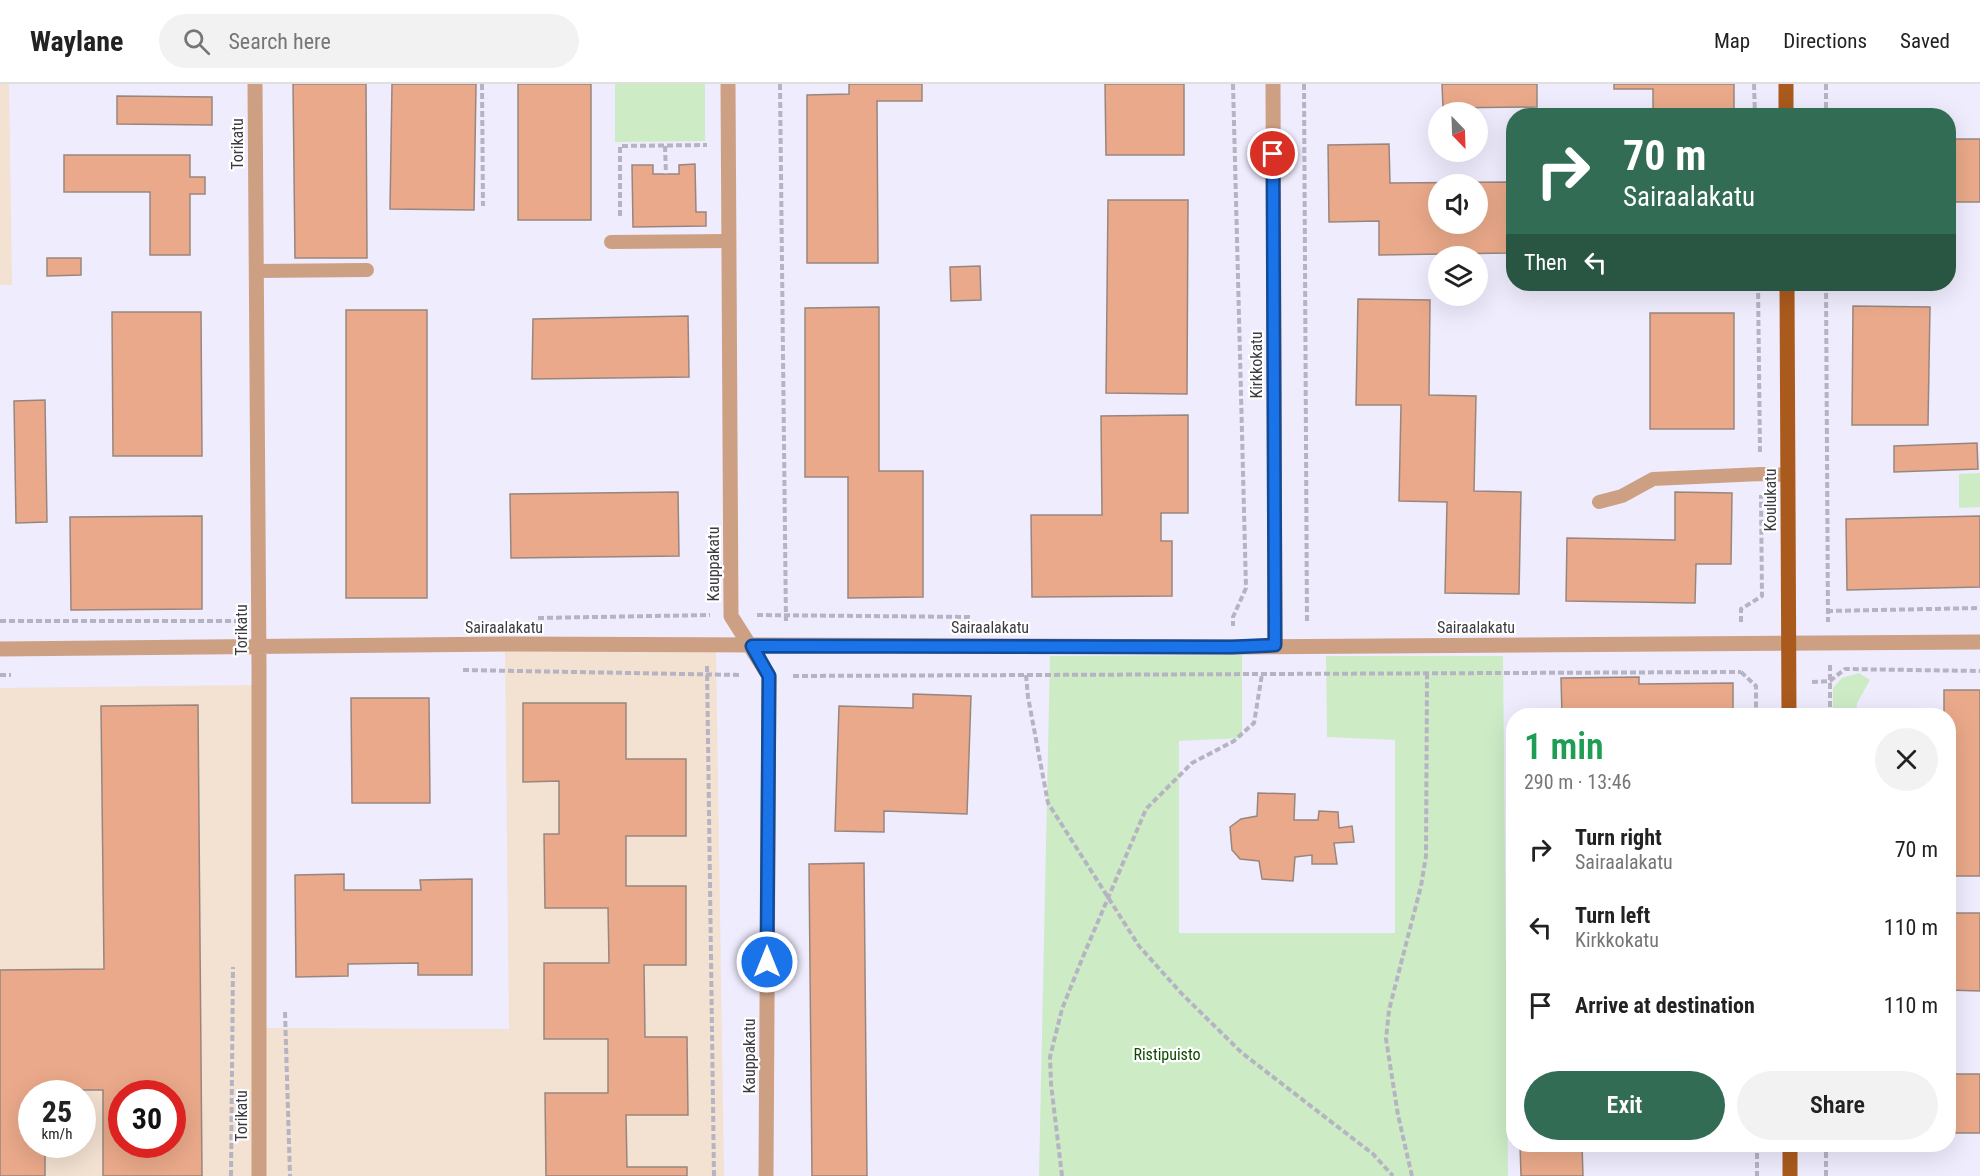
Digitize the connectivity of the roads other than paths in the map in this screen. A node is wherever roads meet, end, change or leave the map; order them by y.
1 (255, 84) edge
2 (728, 84) edge
3 (1273, 84) edge
4 (1786, 84) edge
5 (1786, 108) edge
6 (728, 241) junction
7 (611, 242) dead end
8 (367, 270) dead end
9 (256, 271) junction
10 (1787, 291) edge
11 (1788, 475) junction
12 (1599, 501) dead end
13 (1980, 642) edge
14 (1789, 644) junction
15 (1275, 645) junction
16 (259, 646) junction
17 (752, 646) junction
18 (0, 649) edge
19 (1789, 708) edge
20 (1790, 1152) edge
21 (259, 1176) edge
22 (766, 1176) edge
23 (1790, 1176) edge

1 - 9 street, Torikatu
2 - 6 street, Kauppakatu
3 - 15 street, Kirkkokatu
4 - 5 main road
6 - 7 lane
6 - 17 street, Kauppakatu
8 - 9 lane
9 - 16 street, Torikatu
10 - 11 main road, Koulukatu
11 - 12 lane
11 - 14 main road, Koulukatu
13 - 14 street, Sairaalakatu
14 - 15 street, Sairaalakatu
14 - 19 main road, Koulukatu
15 - 17 street, Sairaalakatu
16 - 17 street, Sairaalakatu
16 - 18 street, Sairaalakatu
16 - 21 street, Torikatu
17 - 22 street, Kauppakatu
20 - 23 main road

